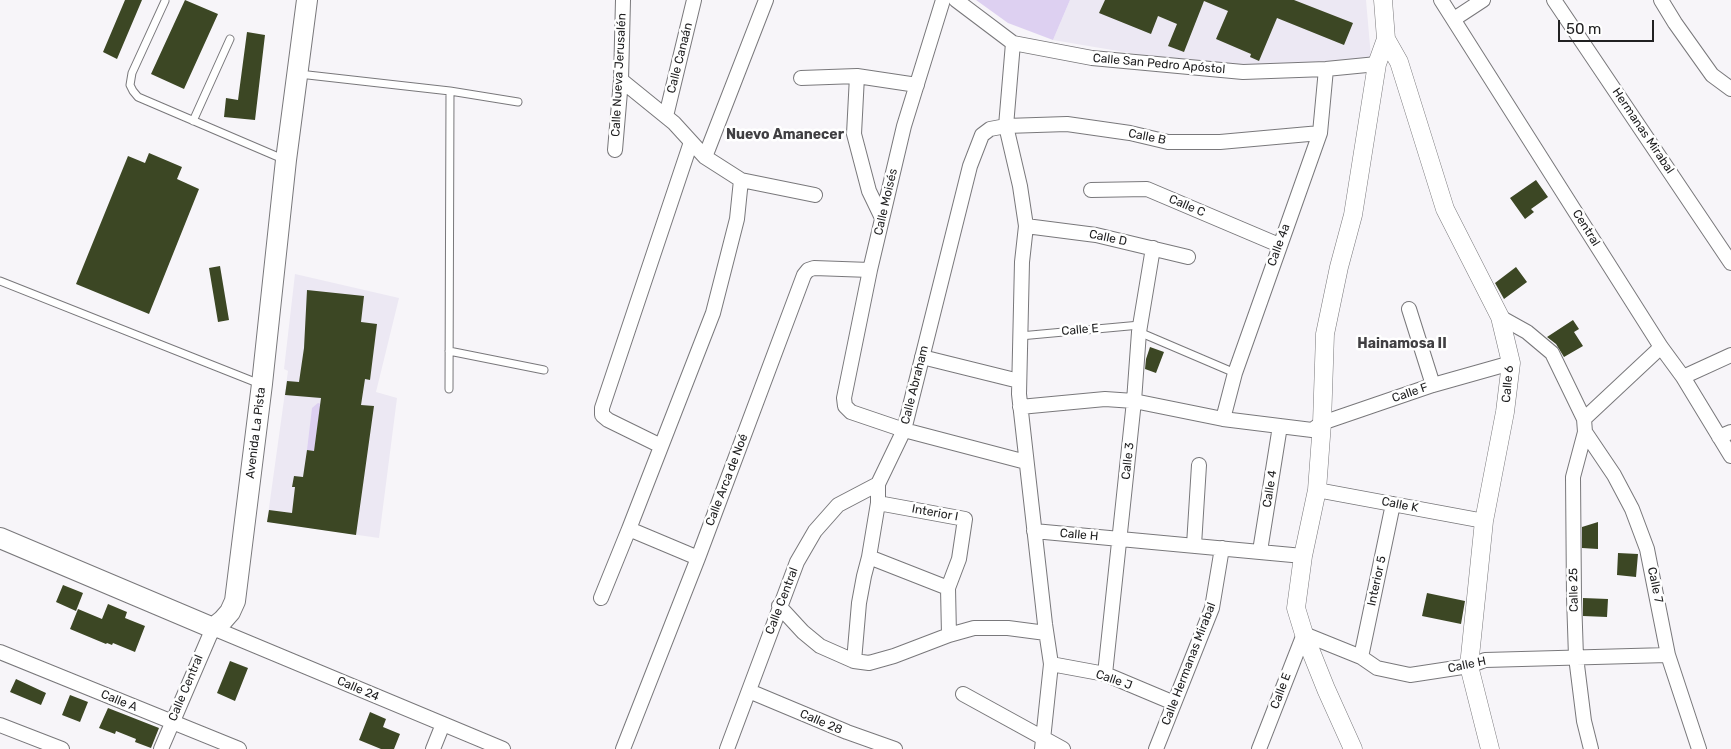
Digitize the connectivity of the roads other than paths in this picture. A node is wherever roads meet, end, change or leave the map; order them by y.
1 (307, 0) edge
2 (623, 0) edge
3 (694, 0) edge
4 (766, 0) edge
5 (943, 0) edge
6 (956, 0) edge
7 (1383, 0) edge
8 (1440, 0) edge
9 (1483, 0) edge
10 (1554, 0) edge
11 (1661, 0) edge
12 (165, 1) edge
13 (1454, 19) junction
14 (230, 39) dead end
15 (1386, 39) junction
16 (1013, 44) junction
17 (1377, 64) junction
18 (1326, 69) junction
19 (298, 74) junction
20 (857, 76) junction
21 (801, 78) dead end
22 (620, 80) junction
23 (917, 85) junction
24 (1731, 89) edge
25 (450, 91) junction
26 (518, 102) dead end
27 (666, 116) junction
28 (193, 121) junction
29 (1006, 126) junction
30 (1320, 133) junction
31 (691, 142) junction
32 (615, 150) dead end
33 (705, 157) junction
34 (286, 160) junction
35 (741, 180) junction
36 (1091, 190) dead end
37 (815, 194) dead end
38 (882, 218) junction
39 (1026, 226) junction
40 (1279, 245) junction
41 (1153, 248) junction
42 (1188, 257) dead end
43 (1731, 263) edge
44 (870, 270) junction
45 (0, 281) edge
46 (1409, 309) dead end
47 (1500, 317) junction
48 (1139, 329) junction
49 (1020, 336) junction
50 (1661, 347) junction
51 (449, 351) junction
52 (1731, 355) edge
53 (922, 357) junction
54 (1511, 362) junction
55 (544, 370) dead end
56 (1235, 373) junction
57 (1683, 377) junction
58 (1019, 380) junction
59 (262, 384) junction
60 (1433, 385) junction
61 (449, 389) dead end
62 (1134, 401) junction
63 (1020, 407) junction
64 (1223, 419) junction
65 (1280, 426) junction
66 (1317, 426) junction
67 (1585, 426) junction
68 (904, 430) junction
69 (1725, 435) edge
70 (661, 446) junction
71 (1731, 456) edge
72 (1026, 462) junction
73 (1199, 465) dead end
74 (878, 484) junction
75 (1317, 490) junction
76 (878, 503) junction
77 (1393, 504) junction
78 (1484, 521) junction
79 (629, 529) junction
80 (1034, 530) junction
81 (0, 538) edge
82 (1120, 538) junction
83 (1194, 545) junction
84 (1222, 548) junction
85 (1260, 551) junction
86 (1303, 556) junction
87 (698, 558) junction
88 (869, 558) junction
89 (948, 588) junction
90 (601, 598) dead end
91 (780, 606) junction
92 (213, 628) junction
93 (1046, 633) junction
94 (1304, 634) junction
95 (949, 635) junction
96 (0, 652) edge
97 (1668, 655) junction
98 (1361, 657) junction
99 (1576, 657) junction
100 (854, 661) junction
101 (1051, 664) junction
102 (1469, 666) junction
103 (1105, 674) junction
104 (749, 691) junction
105 (963, 694) dead end
106 (1174, 704) junction
107 (172, 722) junction
108 (443, 724) junction
109 (0, 725) edge
110 (1043, 744) edge
111 (62, 749) edge
112 (161, 749) edge
113 (239, 749) edge
114 (433, 749) edge
115 (503, 749) edge
116 (623, 749) edge
117 (727, 749) edge
118 (895, 749) edge
119 (1063, 749) edge
120 (1156, 749) edge
121 (1259, 749) edge
122 (1353, 749) edge
123 (1490, 749) edge
124 (1591, 749) edge
125 (1699, 749) edge

1 - 19 main road, Avenida La Pista
2 - 22 street, Calle Nueva Jerusalén
3 - 27 street, Calle Canaán
4 - 33 street
5 - 23 street, Calle Moisés
6 - 16 street, Calle San Pedro Apóstol
7 - 15 street
8 - 13 street, Central
9 - 13 street
10 - 43 street, Hermanas Mirabal
11 - 24 street
12 - 28 lane
13 - 50 street, Central
14 - 28 lane
15 - 17 street
15 - 47 street, Calle 6
16 - 18 street, Calle San Pedro Apóstol
16 - 29 street
17 - 18 street, Calle San Pedro Apóstol
17 - 66 street
18 - 30 street, Calle 4a
19 - 25 lane
19 - 34 main road, Avenida La Pista
20 - 21 street
20 - 23 street
20 - 38 street
22 - 27 street
22 - 32 street, Calle Nueva Jerusalén
23 - 38 street, Calle Moisés
25 - 26 lane
25 - 51 lane
27 - 31 street
28 - 34 lane
29 - 30 street, Calle B
29 - 39 street
29 - 53 street, Calle Abraham
30 - 40 street, Calle 4a
31 - 33 street
31 - 70 street
33 - 35 street
34 - 59 main road, Avenida La Pista
35 - 37 street
35 - 70 street
36 - 40 street, Calle C
38 - 44 street, Calle Moisés
39 - 41 street, Calle D
39 - 49 street
40 - 56 street, Calle 4a
41 - 42 street, Calle D
41 - 48 street, Calle 3
44 - 68 street, Calle Moisés
44 - 87 street, Calle Arca de Noé
45 - 59 lane
46 - 60 street
47 - 54 street, Calle 6
47 - 67 street, Calle 7
48 - 49 lane, Calle E
48 - 56 lane, Calle E
48 - 62 street, Calle 3
49 - 58 street
50 - 57 street, Central
50 - 67 street
51 - 55 lane
51 - 61 lane
52 - 57 street
53 - 58 street
53 - 68 street, Calle Abraham
54 - 60 street, Calle F
54 - 78 street, Calle 6
56 - 64 street, Calle 4a
57 - 69 street, Central
58 - 63 street
59 - 92 main road, Avenida La Pista
60 - 66 street, Calle F
62 - 63 street
62 - 64 street
62 - 82 street, Calle 3
63 - 72 street
64 - 65 street
65 - 66 street
65 - 85 street, Calle 4
66 - 75 street
67 - 97 street, Calle 7
67 - 99 street, Calle 25
68 - 72 street
68 - 74 street, Calle Abraham
69 - 71 street, Central
70 - 79 street
72 - 80 street
73 - 83 street
74 - 76 street, Calle Abraham
74 - 91 street, Calle Central
75 - 77 street, Calle K
75 - 86 street
76 - 88 street, Calle Abraham
76 - 89 street, Interior I
77 - 78 street, Calle K
77 - 98 street, Interior 5
78 - 102 street, Calle 6
79 - 87 street
79 - 90 street
80 - 82 street, Calle H
80 - 93 street
81 - 92 main road
82 - 83 street, Calle H
82 - 103 street, Calle 3
83 - 84 street, Calle H
84 - 85 street, Calle H
84 - 106 street, Calle Hermanas Mirabal
85 - 86 street, Calle H
86 - 94 street
87 - 116 street, Calle Arca de Noé
88 - 89 street
88 - 100 street, Calle Abraham
89 - 95 street, Interior I
91 - 100 street
91 - 104 street, Calle Central
92 - 107 street, Calle Central
92 - 108 street, Calle 24
93 - 95 street
93 - 101 street
94 - 98 street, Calle H
94 - 121 street, Calle E
94 - 122 street
95 - 100 street
96 - 107 street, Calle A
97 - 99 street, Calle H
97 - 125 street, Calle 7
98 - 102 street, Calle H
99 - 102 street, Calle H
99 - 124 street, Calle 25
101 - 103 street, Calle J
101 - 110 street
102 - 123 street, Calle 6
103 - 106 street, Calle J
104 - 117 street, Calle Central
104 - 118 street, Calle 28
105 - 110 street
106 - 120 street, Calle Hermanas Mirabal
107 - 112 street, Calle Central
107 - 113 street, Calle A
108 - 114 street
108 - 115 street, Calle 24
109 - 111 street
110 - 119 street

